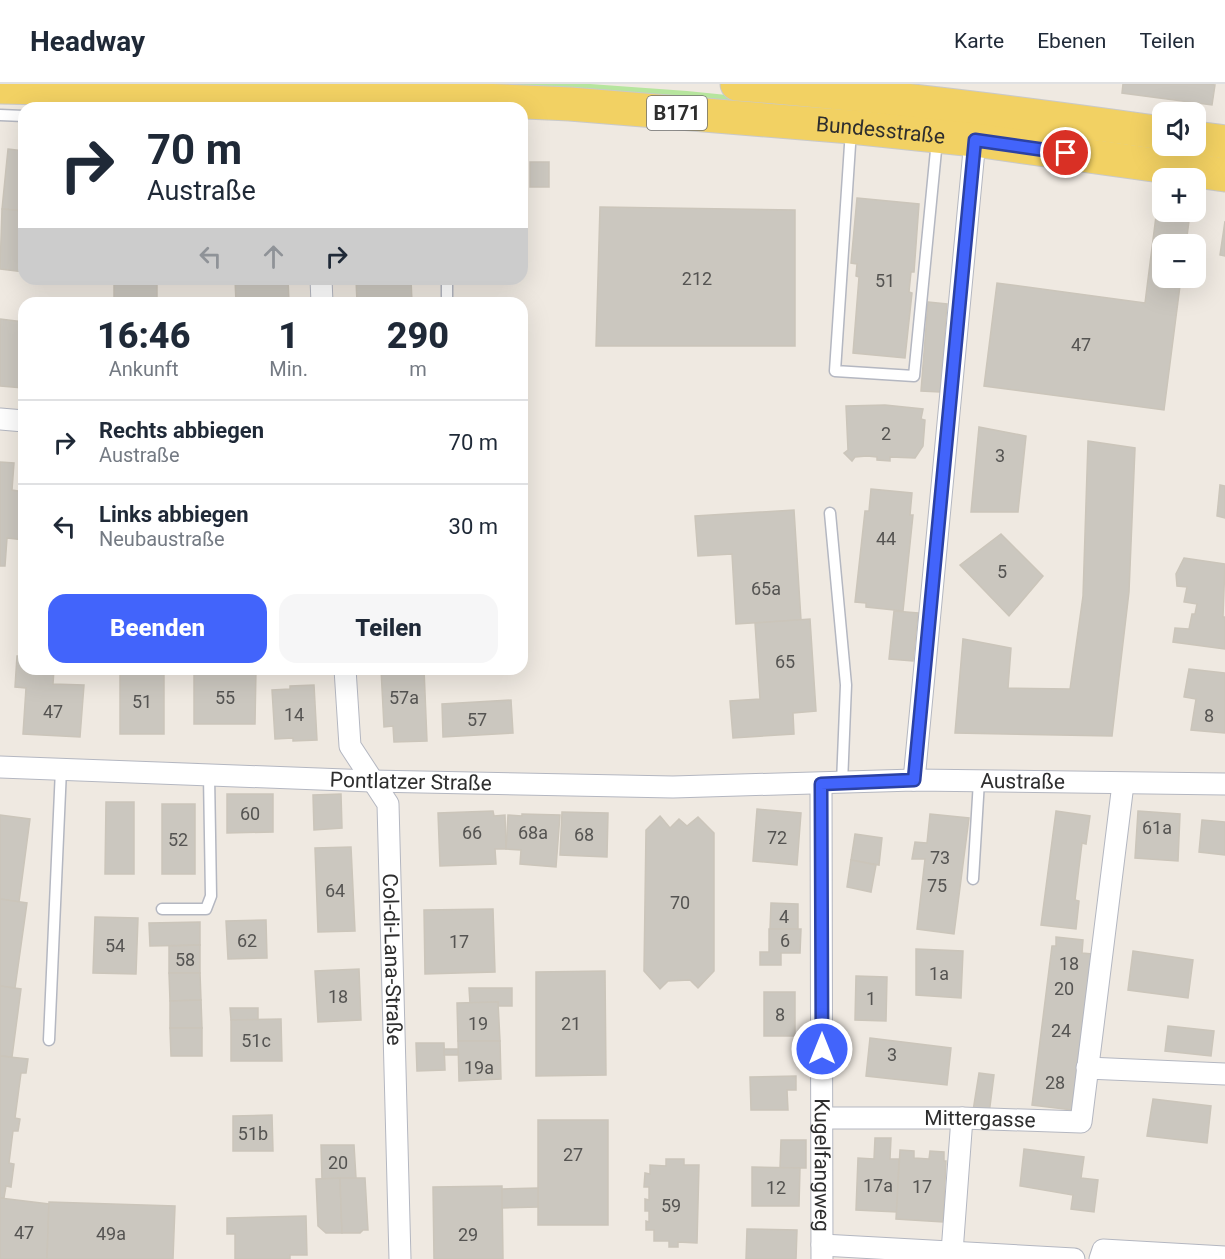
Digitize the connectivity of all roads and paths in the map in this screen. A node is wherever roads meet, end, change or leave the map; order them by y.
1 (737, 84) edge
2 (149, 86) edge
3 (0, 87) edge
4 (300, 102) edge
5 (526, 102) edge
6 (528, 102) edge
7 (0, 116) edge
8 (18, 116) edge
9 (851, 127) junction
10 (1152, 132) edge
11 (938, 136) junction
12 (1206, 139) edge
13 (975, 140) junction
14 (1225, 142) edge
15 (1225, 175) edge
16 (0, 419) edge
17 (18, 420) edge
18 (830, 513) dead end
19 (345, 675) edge
20 (0, 767) edge
21 (61, 769) junction
22 (209, 775) junction
23 (914, 780) junction
24 (371, 781) junction
25 (978, 781) junction
26 (831, 784) junction
27 (1123, 784) junction
28 (1225, 784) edge
29 (973, 879) dead end
30 (162, 909) dead end
31 (49, 1040) dead end
32 (1086, 1068) junction
33 (1225, 1074) edge
34 (822, 1118) junction
35 (962, 1118) junction
36 (822, 1252) edge
37 (952, 1252) junction
38 (1225, 1257) edge
39 (400, 1259) edge
40 (1074, 1259) edge
41 (1100, 1259) edge

1 - 10 main road, Bundesstraße
2 - 3 main road, B171
2 - 4 main road, B171
4 - 5 main road, Bundesstraße / B171
6 - 9 main road, Bundesstraße / B171
7 - 8 lane
9 - 11 main road, Bundesstraße / B171
9 - 11 lane
11 - 13 main road, Bundesstraße / B171
12 - 14 main road
13 - 15 main road, Bundesstraße / B171
13 - 23 street
16 - 17 street
18 - 26 lane
19 - 24 street, Col-di-Lana-Straße
20 - 21 street, Pontlatzer Straße
21 - 22 street, Pontlatzer Straße
21 - 31 lane
22 - 24 street, Pontlatzer Straße
22 - 30 lane
23 - 25 street, Austraße
23 - 26 street, Austraße
24 - 26 street, Pontlatzer Straße
24 - 39 street, Col-di-Lana-Straße
25 - 27 street, Austraße
25 - 29 lane
26 - 34 street, Kugelfangweg
27 - 28 street, Austraße
27 - 32 street, Mittergasse
32 - 33 street
32 - 35 street, Mittergasse
34 - 35 street, Mittergasse
34 - 36 street, Kugelfangweg
35 - 37 street
36 - 37 street
37 - 40 street
38 - 41 street

